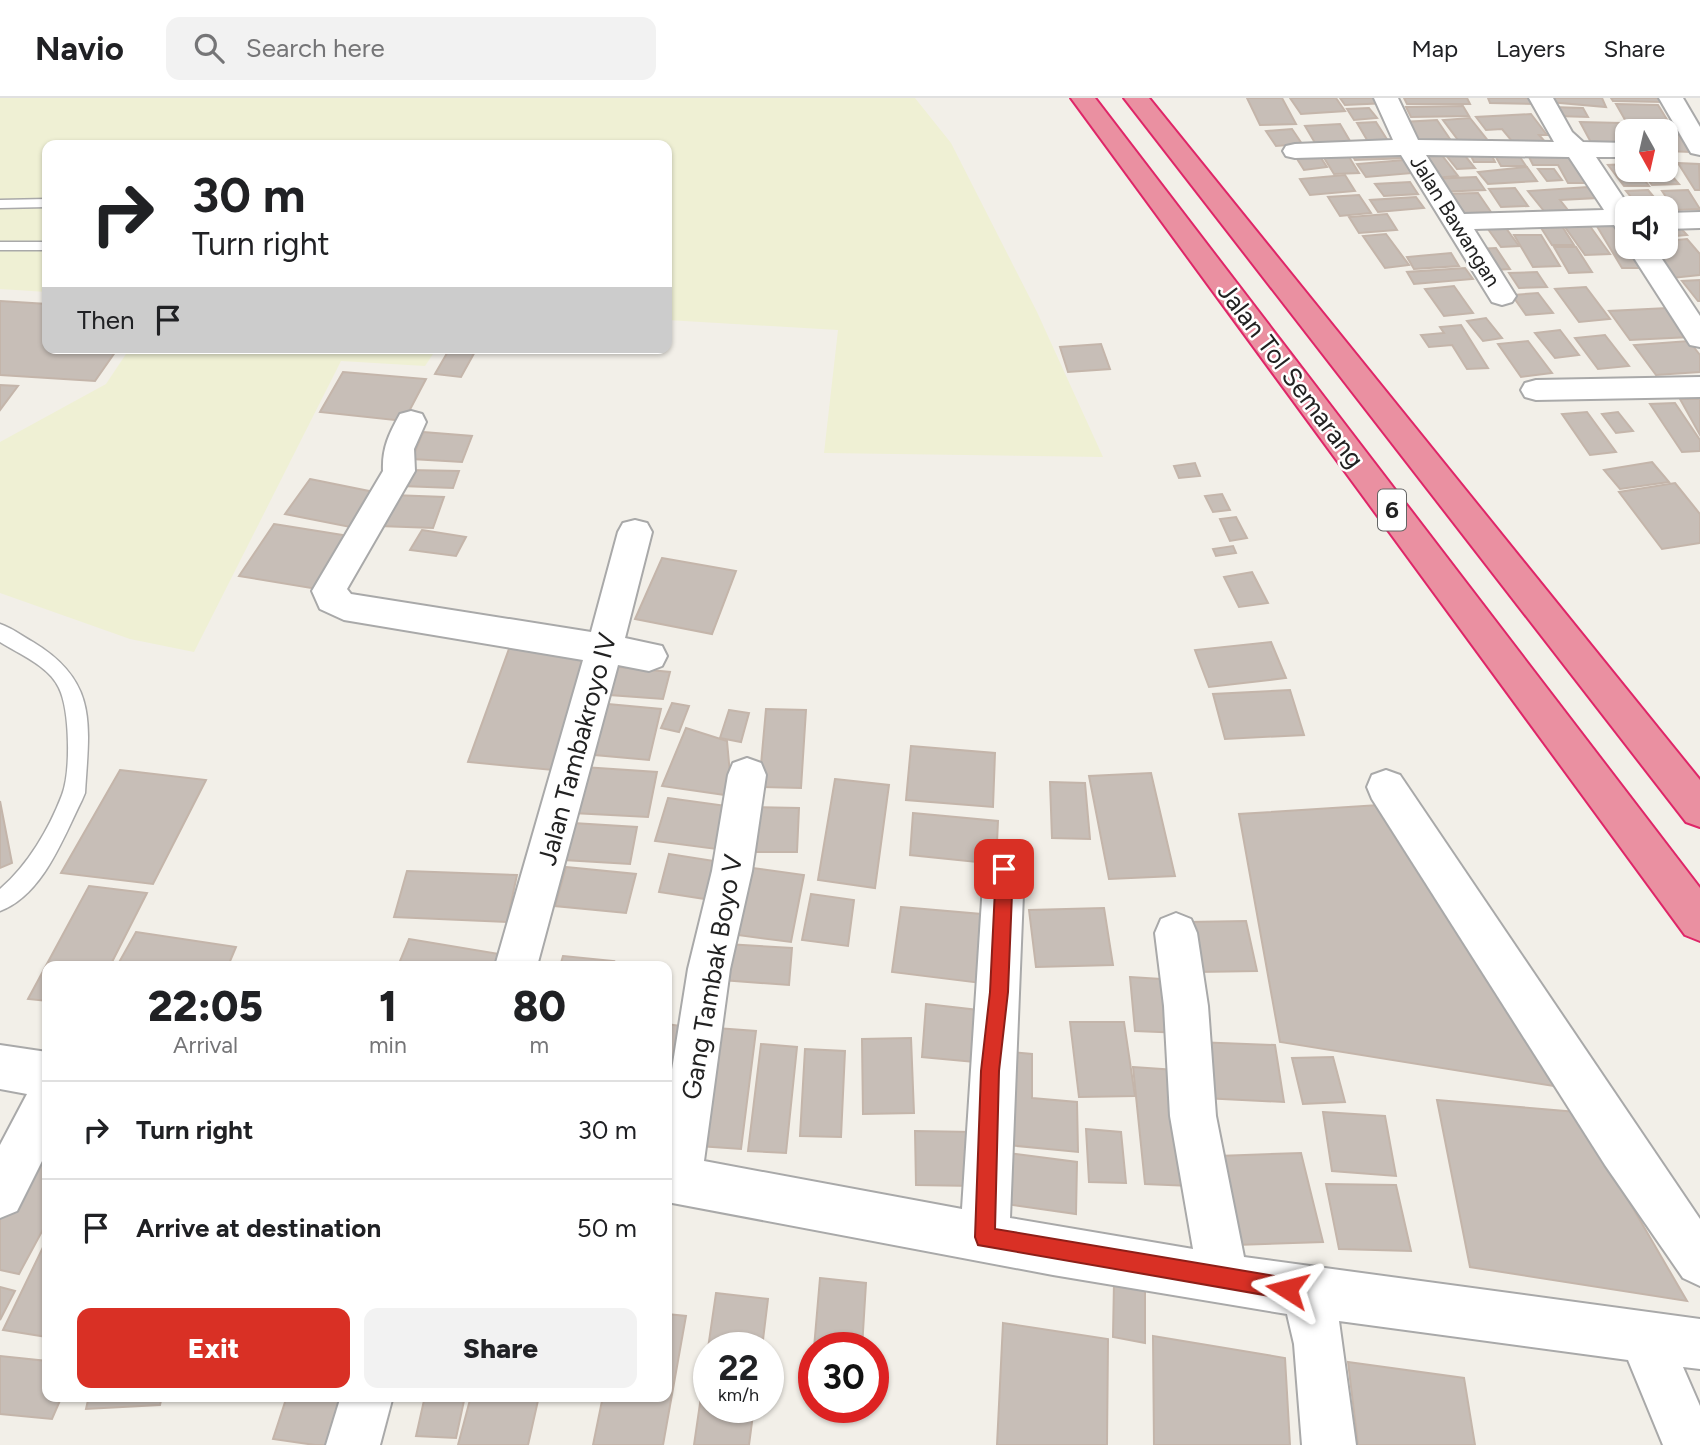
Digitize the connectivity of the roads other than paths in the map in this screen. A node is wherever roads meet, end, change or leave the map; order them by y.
1 (1083, 98) edge
2 (1136, 98) edge
3 (1385, 98) edge
4 (1541, 98) edge
5 (1671, 98) edge
6 (1409, 147) junction
7 (1574, 148) junction
8 (1615, 150) edge
9 (1295, 151) dead end
10 (1692, 151) edge
11 (42, 203) edge
12 (0, 204) edge
13 (1615, 206) edge
14 (1700, 220) edge
15 (1678, 221) edge
16 (1455, 222) junction
17 (1615, 223) edge
18 (0, 246) edge
19 (42, 246) edge
20 (1649, 259) edge
21 (1502, 296) dead end
22 (1700, 338) edge
23 (1700, 387) edge
24 (1536, 390) dead end
25 (411, 422) dead end
26 (635, 532) dead end
27 (0, 632) edge
28 (606, 648) junction
29 (649, 656) dead end
30 (747, 775) dead end
31 (1386, 787) dead end
32 (1700, 810) edge
33 (1004, 869) dead end
34 (0, 901) edge
35 (1700, 921) edge
36 (1176, 933) dead end
37 (517, 961) edge
38 (0, 1067) edge
39 (42, 1073) edge
40 (42, 1113) edge
41 (673, 1179) edge
42 (0, 1194) edge
43 (985, 1237) junction
44 (1700, 1261) edge
45 (1223, 1278) junction
46 (1308, 1292) junction
47 (1644, 1337) junction
48 (1700, 1344) edge
49 (365, 1402) edge
50 (353, 1445) edge
51 (1328, 1445) edge
52 (1690, 1445) edge

1 - 35 highway, Jalan Tol Semarang / 6
2 - 32 highway, Jalan Tol Semarang / 6
3 - 6 street, Jalan Bawangan
4 - 7 street
5 - 10 street
6 - 7 street, Jalan Bawangan
6 - 9 street, Jalan Bawangan
6 - 16 street, Jalan Bawangan
7 - 8 street, Jalan Bawangan
7 - 13 street
11 - 12 lane
14 - 15 street
16 - 17 street
16 - 21 street, Jalan Bawangan
18 - 19 lane
20 - 22 street
23 - 24 street
25 - 28 street
26 - 28 street, Jalan Tambakroyo IV
27 - 34 lane
28 - 29 street
28 - 37 street, Jalan Tambakroyo IV
30 - 41 street, Gang Tambak Boyo V
31 - 44 street
33 - 43 street
36 - 45 street
38 - 39 street
40 - 42 street
41 - 43 street
43 - 45 street
45 - 46 street
46 - 47 street
46 - 51 street
47 - 48 street
47 - 52 street
49 - 50 street

